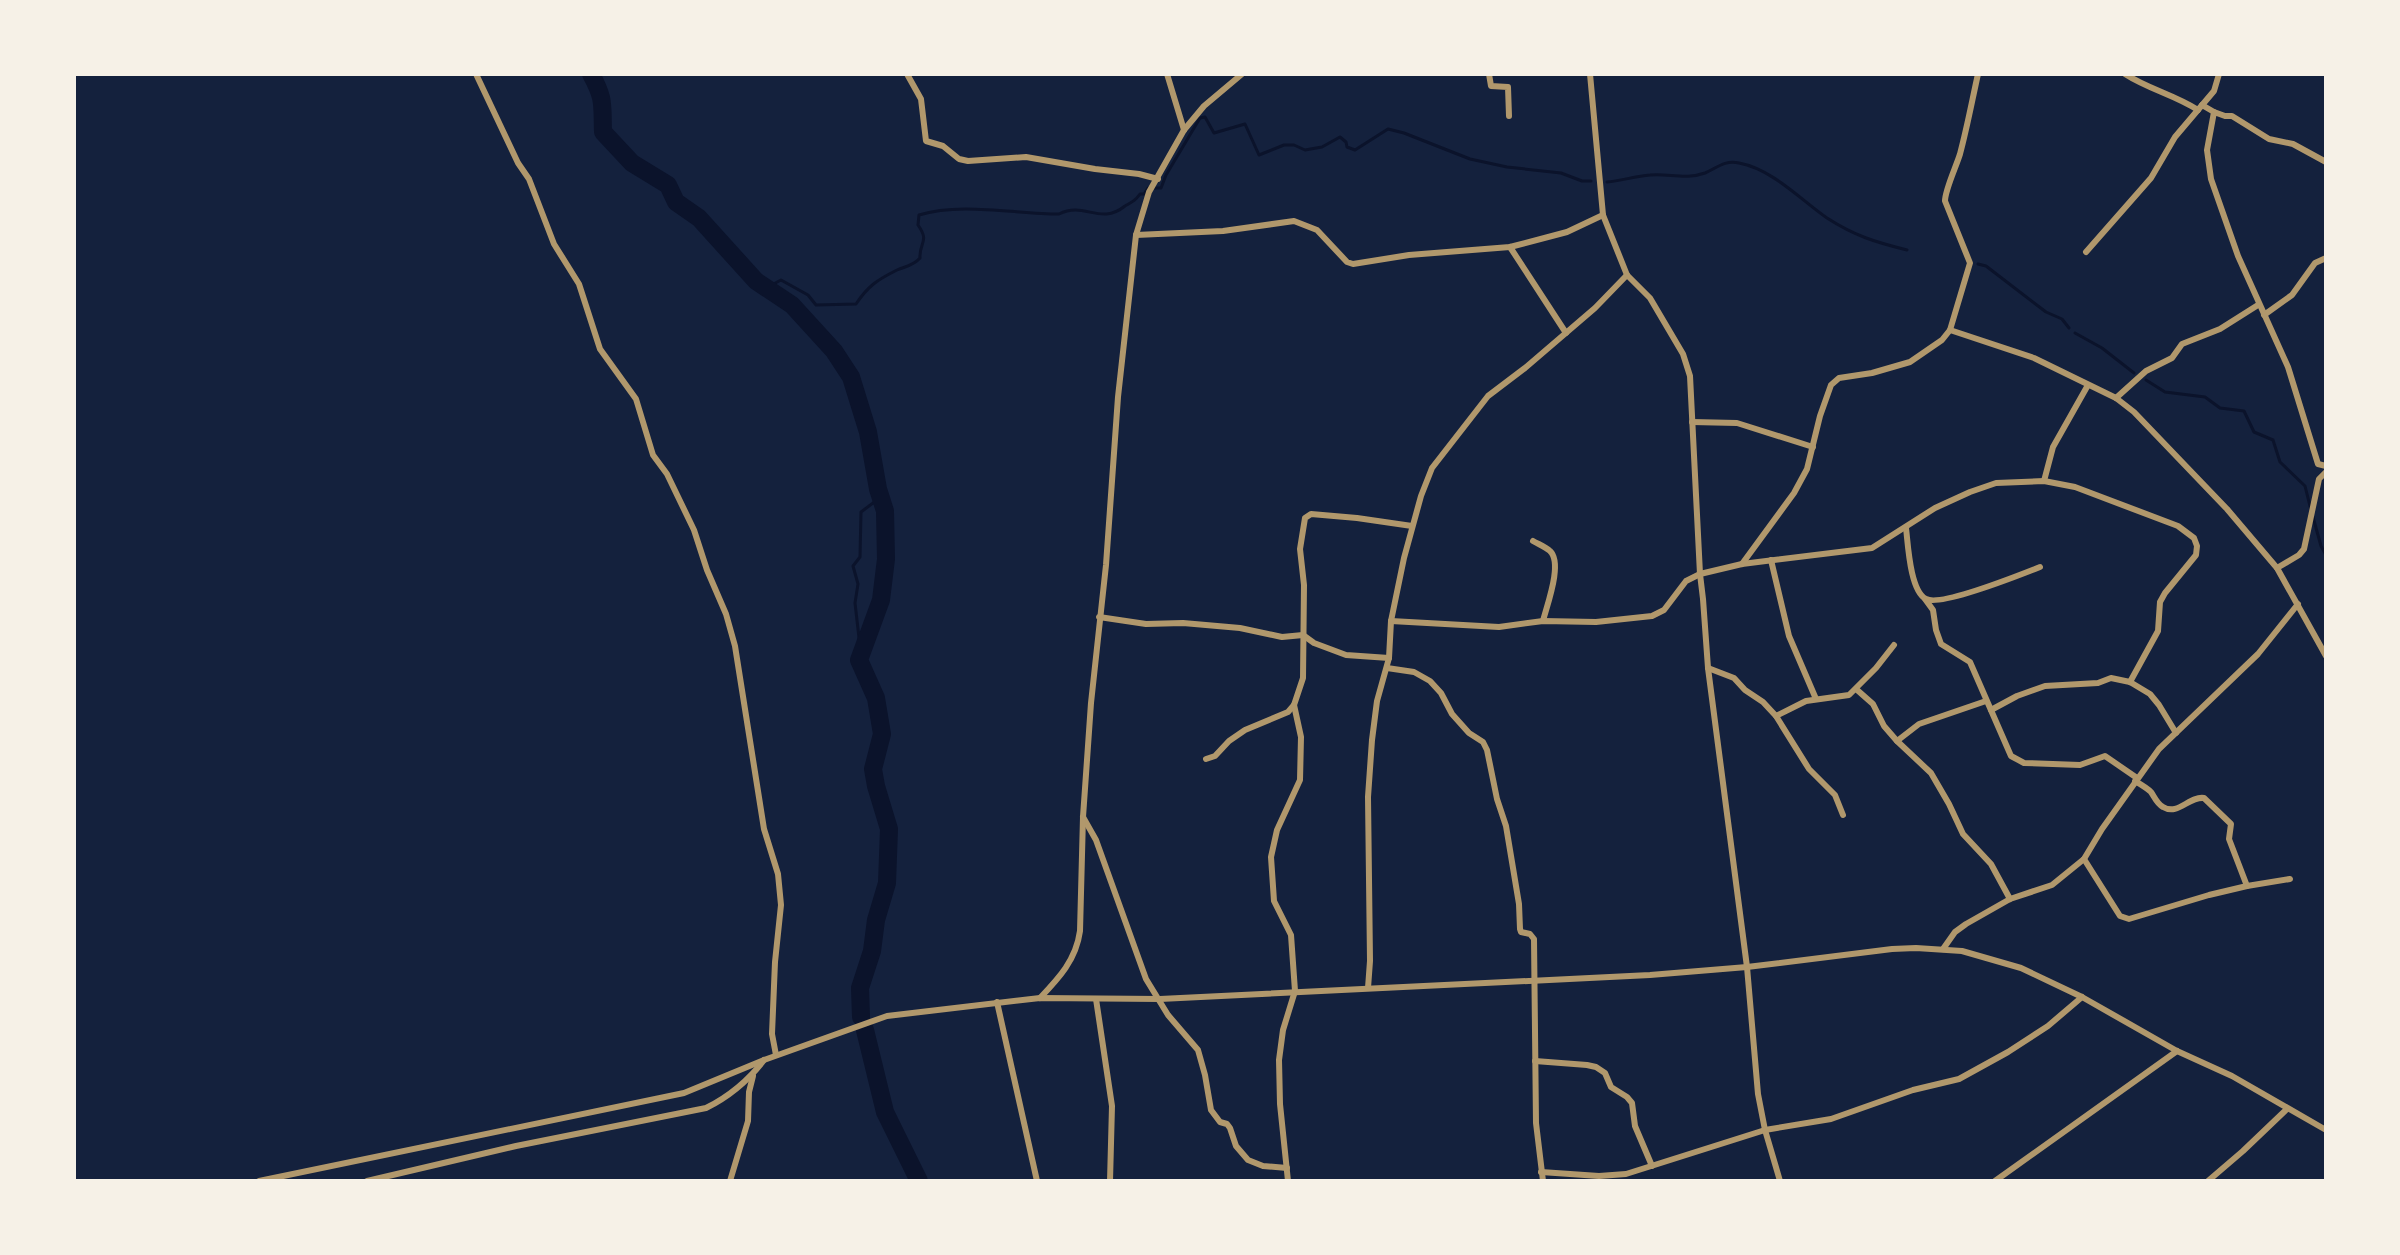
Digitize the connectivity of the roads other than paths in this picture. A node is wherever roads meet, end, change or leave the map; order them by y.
1 (476, 74) edge
2 (907, 74) edge
3 (1167, 74) edge
4 (1242, 74) edge
5 (1489, 74) edge
6 (1590, 74) edge
7 (1978, 74) edge
8 (2125, 74) edge
9 (2219, 74) edge
10 (2200, 107) junction
11 (2214, 112) junction
12 (1509, 116) dead end
13 (1184, 130) junction
14 (2326, 162) edge
15 (1158, 179) junction
16 (1603, 215) junction
17 (1136, 235) junction
18 (1510, 247) junction
19 (2086, 252) dead end
20 (2326, 258) edge
21 (1627, 275) junction
22 (2258, 305) junction
23 (2264, 315) junction
24 (1950, 330) junction
25 (1566, 333) junction
26 (2088, 385) junction
27 (2116, 398) junction
28 (1692, 422) junction
29 (1813, 447) junction
30 (2326, 466) edge
31 (2326, 472) edge
32 (2044, 481) junction
33 (1412, 526) junction
34 (1906, 528) junction
35 (1533, 541) dead end
36 (1771, 560) junction
37 (1742, 564) junction
38 (2040, 567) dead end
39 (2277, 568) junction
40 (1700, 574) junction
41 (1925, 599) junction
42 (2298, 604) junction
43 (1099, 617) junction
44 (1391, 621) junction
45 (1543, 621) junction
46 (1303, 635) junction
47 (1894, 645) dead end
48 (2326, 656) edge
49 (1389, 658) junction
50 (1387, 668) junction
51 (1708, 668) junction
52 (2130, 682) junction
53 (1856, 689) junction
54 (1816, 699) junction
55 (1986, 701) junction
56 (1294, 705) junction
57 (1991, 710) junction
58 (1776, 716) junction
59 (2176, 733) junction
60 (1897, 741) junction
61 (1206, 759) dead end
62 (2136, 779) junction
63 (1843, 815) dead end
64 (1083, 817) junction
65 (2084, 859) junction
66 (2290, 879) dead end
67 (2247, 886) junction
68 (2010, 899) junction
69 (1943, 949) junction
70 (1747, 967) junction
71 (1536, 980) junction
72 (1368, 988) junction
73 (1295, 991) junction
74 (2082, 997) junction
75 (1040, 998) junction
76 (1096, 999) junction
77 (1160, 999) junction
78 (997, 1002) junction
79 (2177, 1051) junction
80 (776, 1055) junction
81 (764, 1060) junction
82 (1535, 1061) junction
83 (753, 1075) junction
84 (2287, 1109) junction
85 (2326, 1122) edge
86 (2316, 1125) junction
87 (1765, 1130) junction
88 (2326, 1130) edge
89 (1652, 1166) junction
90 (1287, 1168) junction
91 (1541, 1172) junction
92 (259, 1181) edge
93 (367, 1181) edge
94 (730, 1181) edge
95 (1037, 1181) edge
96 (1110, 1181) edge
97 (1288, 1181) edge
98 (1543, 1181) edge
99 (1780, 1181) edge
100 (1995, 1181) edge
101 (2208, 1181) edge

1 - 80 street
2 - 15 street
3 - 13 street
4 - 13 street
5 - 12 street
6 - 16 street
7 - 24 street
8 - 10 street
9 - 10 street
10 - 11 street
10 - 19 street
11 - 14 street
11 - 22 street
13 - 15 street
15 - 17 street
16 - 18 street
16 - 21 street
17 - 18 street
17 - 43 street
18 - 25 street
20 - 23 street
21 - 25 street
21 - 28 street
22 - 23 street
22 - 27 street
23 - 30 street
24 - 26 street
24 - 29 street
25 - 33 street
26 - 27 street
26 - 32 street
27 - 39 street
28 - 29 street
28 - 40 street
29 - 37 street
31 - 39 street
32 - 34 street
32 - 52 street
33 - 44 street
33 - 46 street
34 - 36 street
34 - 41 street
35 - 45 street
36 - 37 street
36 - 54 street
37 - 40 street
38 - 41 street
39 - 42 street
40 - 45 street
40 - 51 street
41 - 55 street
42 - 48 street
42 - 59 street
43 - 46 street
43 - 64 street
44 - 45 street
44 - 49 street
46 - 49 street
46 - 56 street
47 - 53 street
49 - 50 street
50 - 71 street
50 - 72 street
51 - 58 street
51 - 70 street
52 - 57 street
52 - 59 street
53 - 54 street
53 - 60 street
54 - 58 street
55 - 57 street
55 - 60 street
56 - 61 street
56 - 73 street
57 - 62 street
58 - 63 street
59 - 62 street
60 - 68 street
62 - 65 street
62 - 67 street
64 - 75 street
64 - 77 street
65 - 67 street
65 - 68 street
66 - 67 street
68 - 69 street
69 - 70 street
69 - 74 street
70 - 71 street
70 - 87 street
71 - 72 street
71 - 82 street
72 - 73 street
73 - 77 street
73 - 90 street
74 - 79 street
74 - 87 street
75 - 76 street
75 - 78 street
76 - 77 street
76 - 96 street
77 - 90 street
78 - 80 street
78 - 95 street
79 - 84 street
79 - 100 street
80 - 81 street
81 - 83 street
81 - 92 street
82 - 89 street
82 - 91 street
83 - 93 street
83 - 94 street
84 - 86 street
84 - 101 street
85 - 86 street
86 - 88 street
87 - 89 street
87 - 99 street
89 - 91 street
90 - 97 street
91 - 98 street

